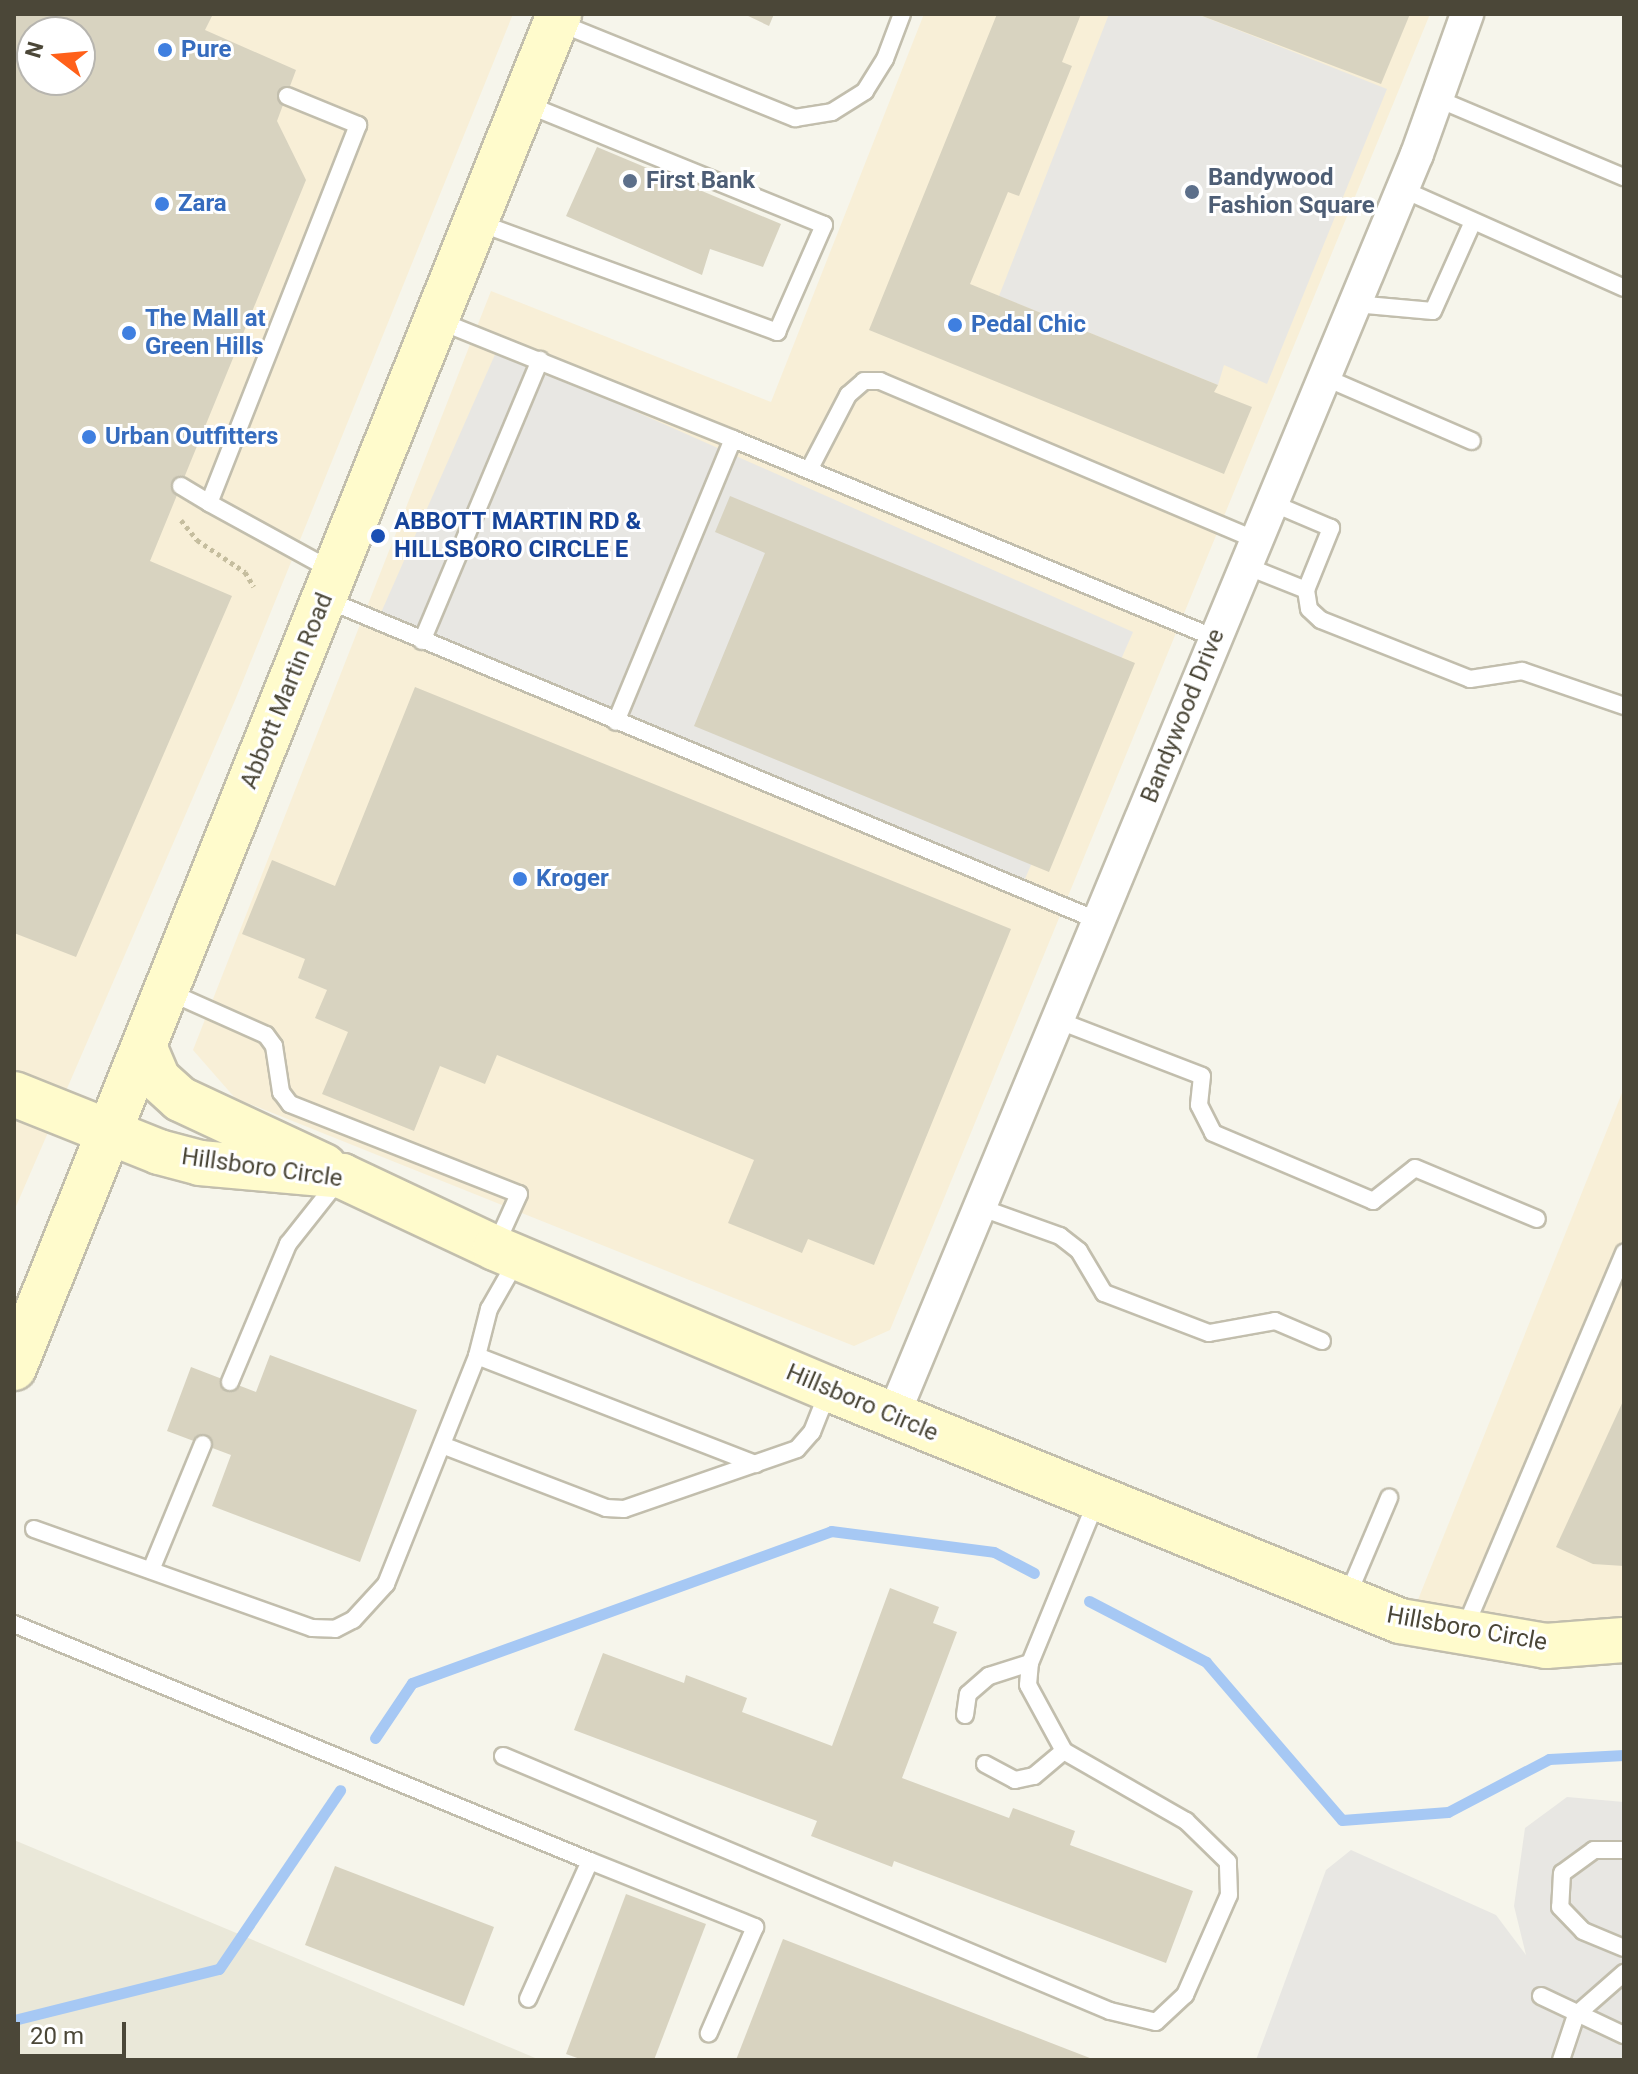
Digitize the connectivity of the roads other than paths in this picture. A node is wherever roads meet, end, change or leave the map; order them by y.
1 (902, 14) edge
2 (1467, 14) edge
3 (557, 18) edge
4 (287, 96) dead end
5 (1438, 99) junction
6 (523, 103) junction
7 (1624, 177) edge
8 (1402, 189) junction
9 (475, 222) junction
10 (1472, 224) junction
11 (1624, 288) edge
12 (1355, 304) junction
13 (436, 320) junction
14 (540, 360) junction
15 (1324, 377) junction
16 (733, 439) junction
17 (1472, 441) dead end
18 (809, 470) junction
19 (181, 486) dead end
20 (209, 503) junction
21 (1272, 503) junction
22 (1251, 553) junction
23 (329, 585) junction
24 (1306, 590) junction
25 (1215, 638) junction
26 (422, 641) junction
27 (1624, 706) edge
28 (616, 722) junction
29 (1099, 921) junction
30 (166, 991) junction
31 (1057, 1020) junction
32 (144, 1046) junction
33 (14, 1094) edge
34 (110, 1128) junction
35 (342, 1176) junction
36 (979, 1207) junction
37 (1537, 1219) dead end
38 (506, 1253) junction
39 (1624, 1253) edge
40 (23, 1314) edge
41 (1322, 1341) dead end
42 (477, 1356) junction
43 (14, 1368) edge
44 (230, 1382) dead end
45 (829, 1389) junction
46 (893, 1416) junction
47 (203, 1444) dead end
48 (442, 1445) junction
49 (756, 1464) junction
50 (1389, 1498) dead end
51 (1098, 1499) junction
52 (34, 1529) dead end
53 (151, 1570) junction
54 (1345, 1602) junction
55 (14, 1624) edge
56 (1464, 1632) junction
57 (1624, 1640) edge
58 (1030, 1663) junction
59 (965, 1715) dead end
60 (1064, 1751) junction
61 (503, 1756) dead end
62 (985, 1764) dead end
63 (1624, 1850) edge
64 (590, 1861) junction
65 (1624, 1948) edge
66 (1624, 1973) edge
67 (1541, 1996) dead end
68 (528, 1999) dead end
69 (1576, 2015) junction
70 (709, 2033) dead end
71 (1624, 2035) edge
72 (1561, 2060) edge

1 - 3 lane
2 - 5 street, Bandywood Drive
3 - 6 street, Abbott Martin Road
4 - 20 lane
5 - 7 lane
5 - 8 street, Bandywood Drive
6 - 9 street, Abbott Martin Road
6 - 9 lane
8 - 10 lane
8 - 12 street, Bandywood Drive
9 - 13 street, Abbott Martin Road
10 - 11 lane
10 - 12 lane
12 - 15 street, Bandywood Drive
13 - 14 lane
13 - 23 street, Abbott Martin Road
14 - 16 lane
14 - 26 lane
15 - 17 lane
15 - 21 street, Bandywood Drive
16 - 18 lane
16 - 28 lane
18 - 22 lane
18 - 25 lane
19 - 20 lane
20 - 23 lane
21 - 22 street, Bandywood Drive
21 - 24 lane
22 - 24 lane
22 - 25 street, Bandywood Drive
23 - 26 lane
23 - 30 street, Abbott Martin Road
24 - 27 lane
25 - 29 street, Bandywood Drive
26 - 28 lane
28 - 29 lane
29 - 31 street, Bandywood Drive
30 - 32 street, Abbott Martin Road
30 - 38 lane
31 - 36 street, Bandywood Drive
31 - 37 lane
32 - 34 street, Abbott Martin Road
32 - 35 street
33 - 34 street, Hillsboro Circle
34 - 35 street, Hillsboro Circle
34 - 40 street, Abbott Martin Road
35 - 38 street, Hillsboro Circle
35 - 44 lane
36 - 41 lane
36 - 46 street, Bandywood Drive
38 - 42 lane
38 - 45 street, Hillsboro Circle
39 - 56 lane
40 - 43 street, Abbott Martin Road
42 - 48 lane
42 - 49 lane
45 - 46 street, Hillsboro Circle
45 - 49 lane
46 - 51 street, Hillsboro Circle
47 - 53 lane
48 - 49 lane
48 - 53 lane
50 - 54 lane
51 - 54 street, Hillsboro Circle
51 - 58 lane
52 - 53 lane
54 - 56 street, Hillsboro Circle
55 - 64 lane
56 - 57 street, Hillsboro Circle
58 - 59 lane
58 - 60 lane
60 - 61 lane
60 - 62 lane
63 - 65 lane
64 - 68 lane
64 - 70 lane
66 - 69 lane
67 - 69 lane
69 - 71 lane
69 - 72 lane

